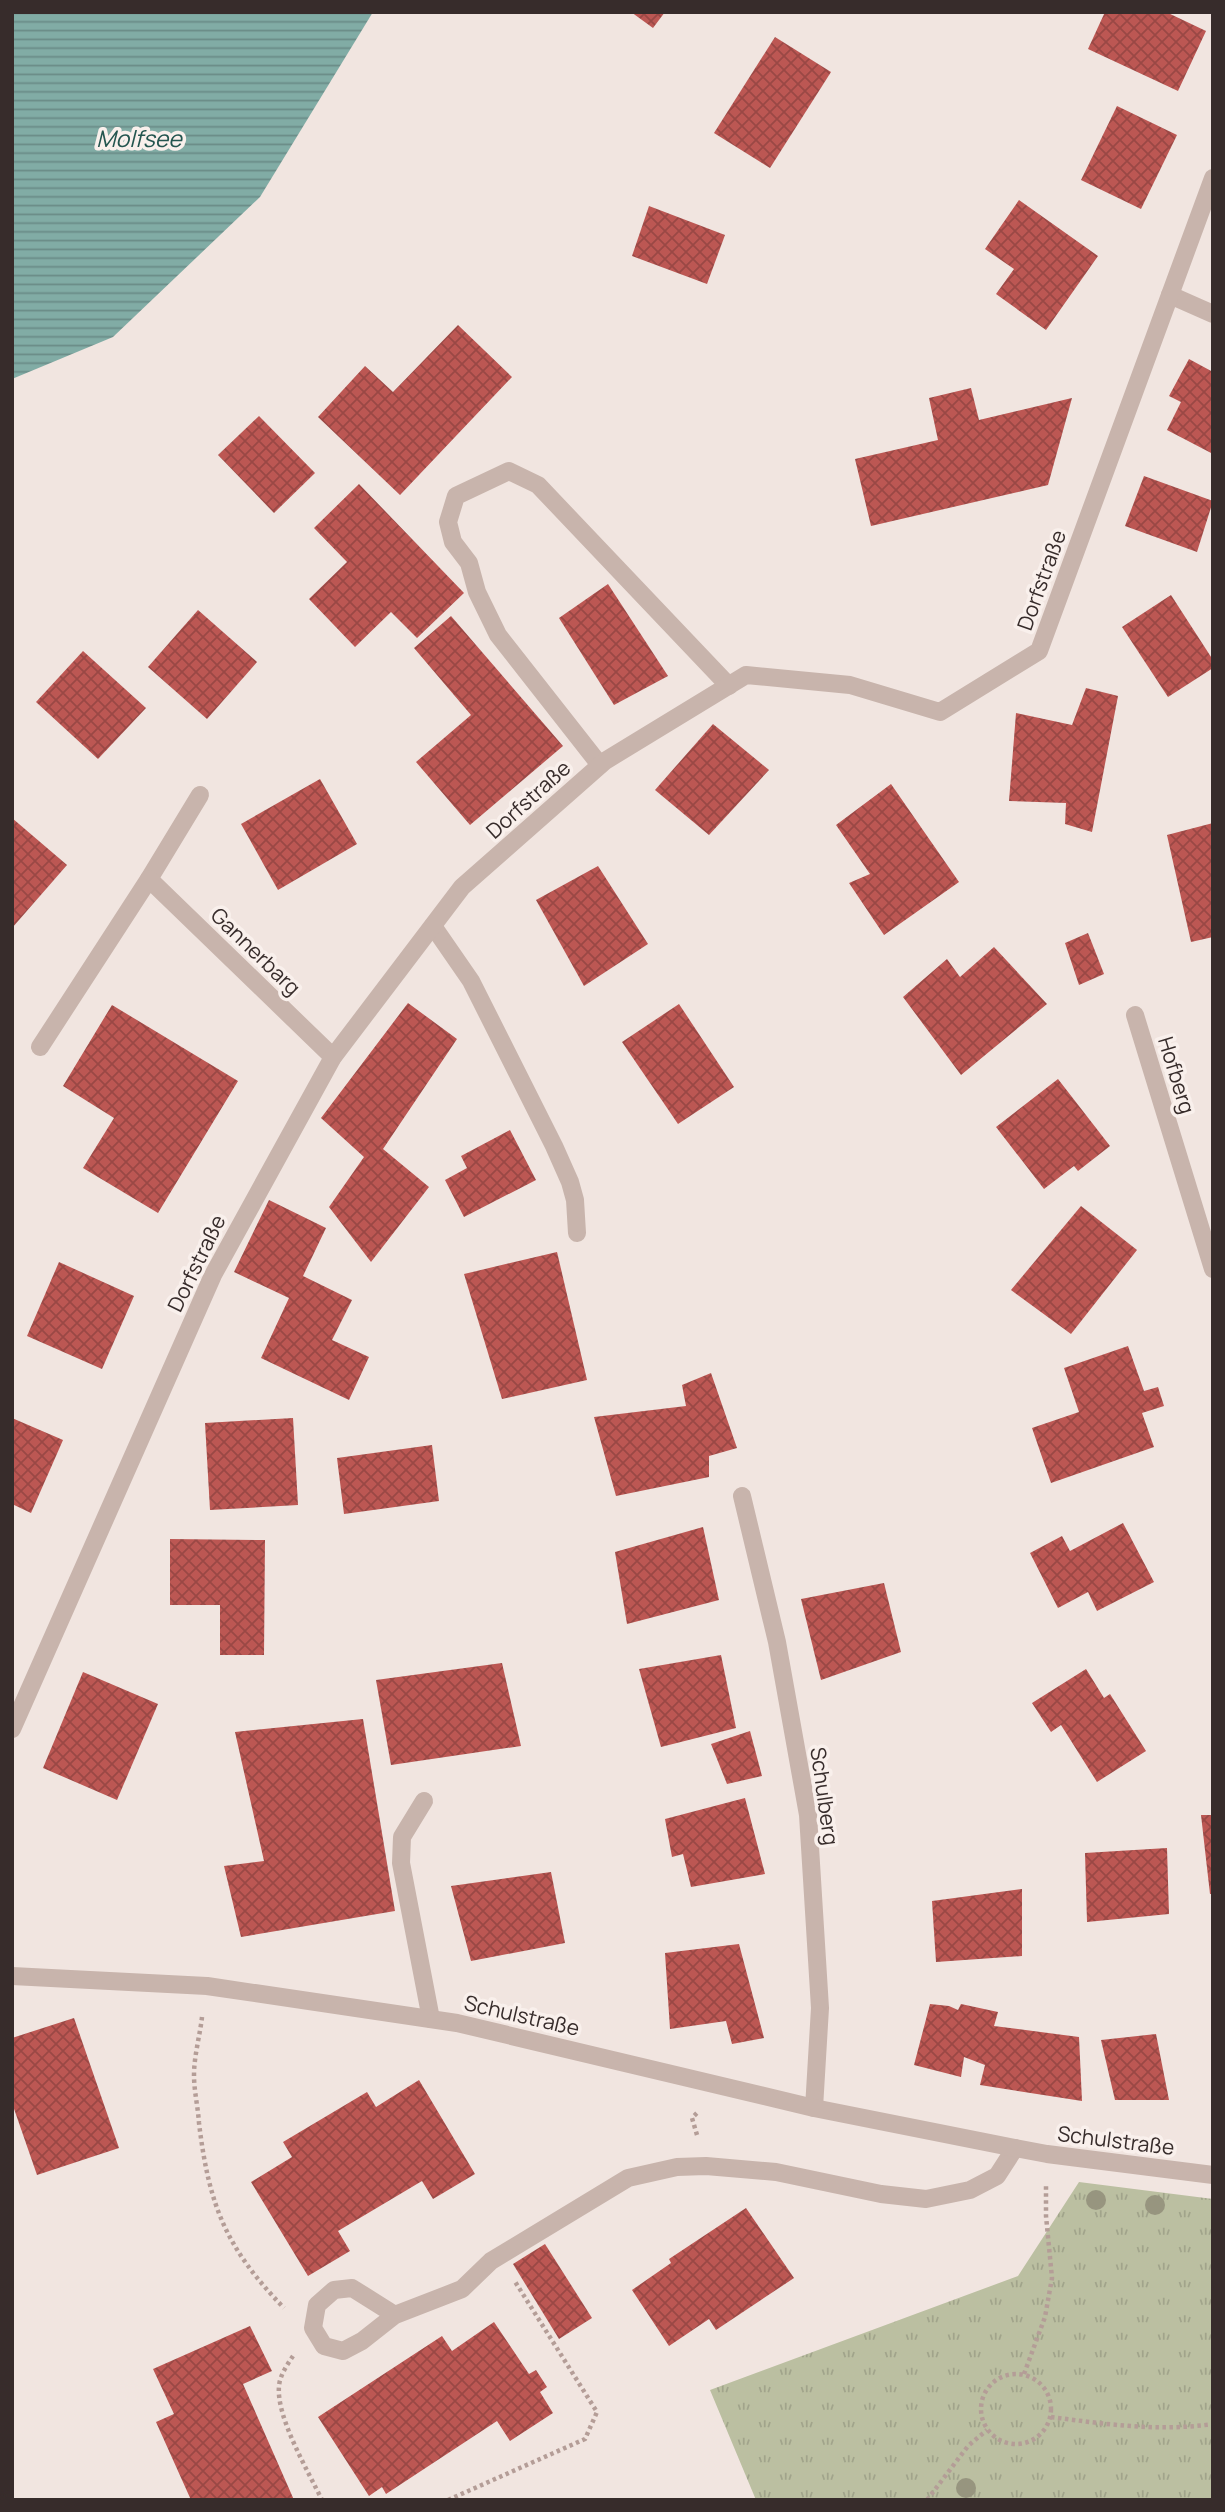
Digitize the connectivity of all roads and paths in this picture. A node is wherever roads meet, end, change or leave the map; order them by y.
1 (1213, 178) edge
2 (1170, 295) junction
3 (1213, 314) edge
4 (729, 686) junction
5 (600, 765) junction
6 (200, 795) dead end
7 (149, 878) junction
8 (433, 926) junction
9 (1135, 1015) dead end
10 (40, 1047) dead end
11 (333, 1057) junction
12 (576, 1233) dead end
13 (1213, 1269) edge
14 (741, 1496) dead end
15 (12, 1729) edge
16 (424, 1801) dead end
17 (13, 1977) edge
18 (207, 1986) junction
19 (431, 2019) junction
20 (727, 2087) junction
21 (814, 2108) junction
22 (1014, 2148) junction
23 (1047, 2154) junction
24 (706, 2166) junction
25 (1213, 2175) edge
26 (499, 2256) junction
27 (395, 2315) junction
28 (313, 2328) junction
29 (1024, 2374) junction
30 (1051, 2417) junction
31 (1213, 2424) edge
32 (987, 2430) junction
33 (322, 2500) edge
34 (448, 2500) edge
35 (927, 2500) edge

1 - 2 street, Dorfstraße
2 - 3 street
2 - 4 street, Dorfstraße
4 - 5 street, Dorfstraße
4 - 5 street
5 - 8 street, Dorfstraße
6 - 7 street
7 - 10 street
7 - 11 street, Gannerbarg
8 - 11 street, Dorfstraße
8 - 12 street
9 - 13 street, Hofberg
11 - 15 street, Dorfstraße
14 - 21 street, Schulberg
16 - 19 street
17 - 18 street, Schulstraße
18 - 19 street, Schulstraße
18 - 28 path
19 - 20 street, Schulstraße
20 - 21 street, Schulstraße
20 - 24 path
21 - 22 street, Schulstraße
22 - 23 street, Schulstraße
22 - 24 street
23 - 25 street, Schulstraße
23 - 29 path
24 - 26 street
26 - 27 street
26 - 34 path
27 - 28 street
27 - 28 street
28 - 33 path
29 - 30 path
29 - 32 path
30 - 31 path
30 - 32 path
32 - 35 path

